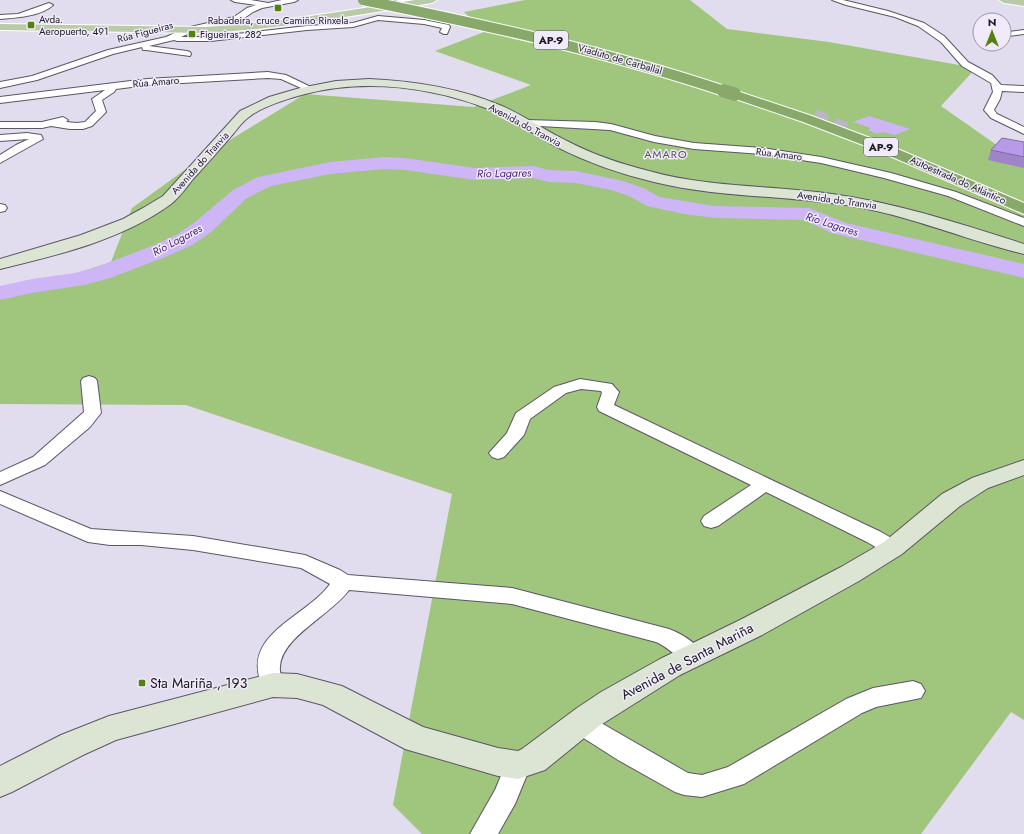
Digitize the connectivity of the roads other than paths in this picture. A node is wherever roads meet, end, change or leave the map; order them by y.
1 (235, 0) edge
2 (294, 0) edge
3 (363, 0) edge
4 (386, 0) edge
5 (398, 0) edge
6 (432, 0) edge
7 (836, 0) edge
8 (1004, 0) edge
9 (413, 3) junction
10 (1024, 3) edge
11 (50, 4) dead end
12 (268, 4) junction
13 (0, 17) edge
14 (0, 27) edge
15 (189, 30) junction
16 (444, 32) dead end
17 (1024, 32) edge
18 (1012, 34) edge
19 (169, 39) junction
20 (136, 46) junction
21 (187, 54) dead end
22 (0, 85) edge
23 (111, 87) junction
24 (998, 88) junction
25 (310, 89) junction
26 (1024, 89) edge
27 (738, 92) junction
28 (0, 100) edge
29 (814, 116) tunnel mouth
30 (70, 118) dead end
31 (52, 123) junction
32 (526, 123) junction
33 (0, 126) edge
34 (1024, 131) edge
35 (0, 138) edge
36 (0, 160) edge
37 (926, 161) dead end
38 (1024, 201) edge
39 (1024, 209) edge
40 (1024, 222) edge
41 (1024, 249) edge
42 (0, 264) edge
43 (89, 381) dead end
44 (498, 453) dead end
45 (1024, 466) edge
46 (0, 479) edge
47 (766, 484) junction
48 (0, 497) edge
49 (711, 521) dead end
50 (893, 548) junction
51 (343, 582) junction
52 (693, 656) junction
53 (273, 686) junction
54 (913, 691) dead end
55 (580, 723) junction
56 (518, 765) junction
57 (0, 782) edge
58 (483, 834) edge

1 - 12 street
2 - 12 street, Rúa Figueiras
3 - 27 highway, Viaduto de Carballal / AP-9, bridge
4 - 27 highway, Viaduto de Carballal / AP-9
5 - 9 street
6 - 9 main road
7 - 24 street
8 - 10 main road
9 - 15 main road
11 - 13 street
12 - 15 street, Rúa Figueiras
14 - 15 main road
15 - 19 street, Rúa Figueiras
16 - 19 street
17 - 18 street
19 - 20 street, Rúa Figueiras
20 - 21 street
20 - 22 street, Rúa Figueiras
23 - 25 street, Rúa Amaro
23 - 28 street, Rúa Amaro
23 - 31 street
24 - 26 street
24 - 34 street
25 - 32 main road, Avenida do Tranvia
25 - 42 main road, Avenida do Tranvia
27 - 29 highway, AP-9
27 - 39 highway, Autoestrada do Atlántico / AP-9
30 - 31 street
31 - 33 street
32 - 40 street, Rúa Amaro
32 - 41 main road, Avenida do Tranvia
35 - 36 street
37 - 38 highway, Autoestrada do Atlántico
43 - 46 street
44 - 47 street
45 - 50 main road, Avenida de Santa Mariña
47 - 49 street
47 - 50 street
48 - 51 street
50 - 52 main road, Avenida de Santa Mariña
51 - 52 street
51 - 53 street
52 - 55 main road, Avenida de Santa Mariña
53 - 56 main road
53 - 57 main road
54 - 55 street
55 - 56 main road, Avenida de Santa Mariña
56 - 58 street

